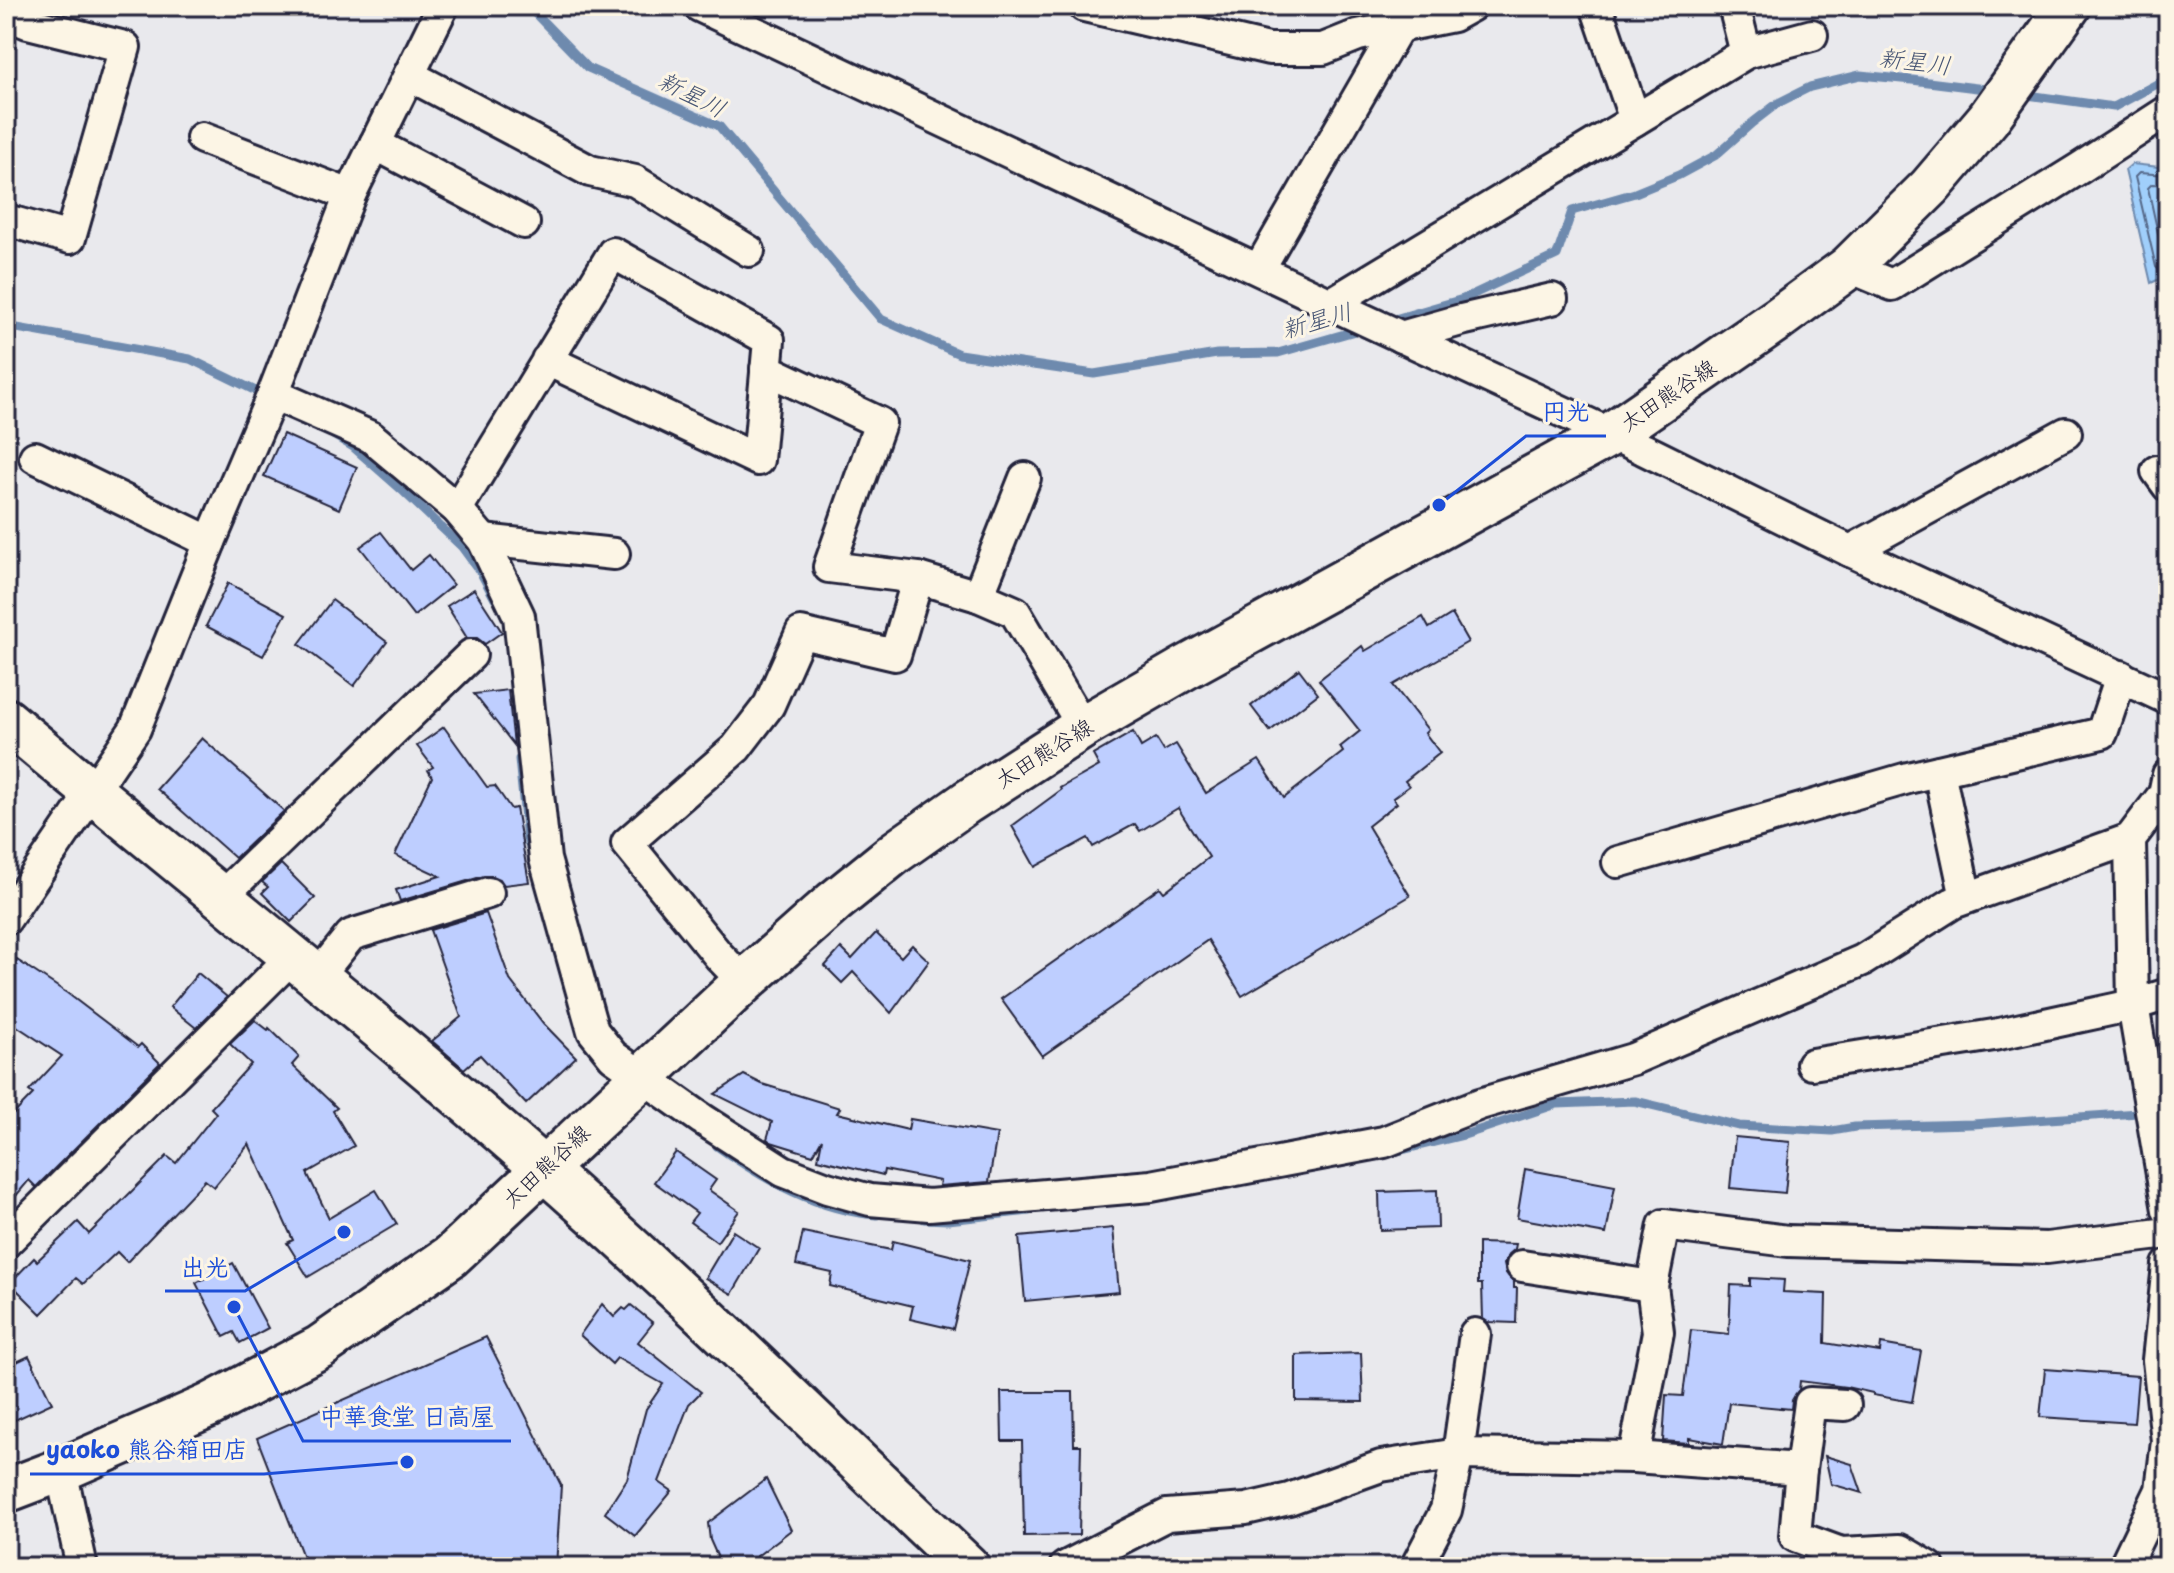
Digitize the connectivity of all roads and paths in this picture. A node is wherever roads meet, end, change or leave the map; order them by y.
1 (443, 6) edge
2 (699, 6) edge
3 (1084, 6) edge
4 (1471, 6) edge
5 (1596, 6) edge
6 (1734, 6) edge
7 (2069, 6) edge
8 (6, 14) edge
9 (1398, 28) junction
10 (1812, 35) dead end
11 (1746, 53) junction
12 (409, 75) junction
13 (2168, 111) edge
14 (1635, 120) junction
15 (202, 138) dead end
16 (375, 144) junction
17 (350, 195) junction
18 (6, 220) edge
19 (524, 223) dead end
20 (749, 251) dead end
21 (1849, 267) junction
22 (1259, 269) junction
23 (1552, 299) dead end
24 (1340, 309) junction
25 (1399, 336) junction
26 (547, 360) junction
27 (766, 369) junction
28 (273, 394) junction
29 (2066, 433) dead end
30 (1611, 434) junction
31 (35, 457) dead end
32 (1025, 478) dead end
33 (457, 509) junction
34 (483, 540) junction
35 (210, 542) junction
36 (1850, 551) junction
37 (614, 554) dead end
38 (918, 578) junction
39 (978, 596) junction
40 (471, 655) dead end
41 (2121, 676) junction
42 (2168, 699) edge
43 (6, 720) edge
44 (1083, 727) junction
45 (1939, 771) junction
46 (2168, 775) edge
47 (92, 792) junction
48 (2130, 839) junction
49 (1618, 862) dead end
50 (488, 893) dead end
51 (221, 897) junction
52 (1966, 898) junction
53 (6, 919) edge
54 (305, 966) junction
55 (744, 982) junction
56 (2168, 994) edge
57 (2133, 1005) junction
58 (1812, 1064) dead end
59 (633, 1085) junction
60 (544, 1169) junction
61 (2168, 1210) edge
62 (2168, 1233) edge
63 (6, 1242) edge
64 (2168, 1265) edge
65 (1522, 1266) dead end
66 (1652, 1286) junction
67 (1475, 1334) dead end
68 (1845, 1405) dead end
69 (1458, 1454) junction
70 (1634, 1457) junction
71 (1801, 1469) junction
72 (61, 1470) junction
73 (6, 1491) edge
74 (82, 1567) edge
75 (968, 1567) edge
76 (1065, 1567) edge
77 (1416, 1567) edge
78 (1929, 1567) edge
79 (2124, 1567) edge

1 - 12 street
2 - 22 street
3 - 9 street
4 - 9 street
5 - 14 street
6 - 11 street
7 - 21 main road, 太田熊谷線
8 - 18 street
9 - 22 street
10 - 11 street
11 - 14 street
12 - 16 street
12 - 20 street
13 - 21 street
14 - 24 street
15 - 17 street
16 - 17 street
16 - 19 street
17 - 28 street
21 - 30 main road, 太田熊谷線
22 - 24 street
23 - 25 street
24 - 25 street
25 - 30 street
26 - 27 street
26 - 27 street
26 - 33 street
27 - 38 street
28 - 33 street
28 - 35 street
29 - 36 street
30 - 36 street
30 - 44 main road, 太田熊谷線
31 - 35 street
32 - 39 street
33 - 34 street
34 - 37 street
34 - 59 street
35 - 47 street
36 - 41 street
38 - 39 street
38 - 55 street
39 - 44 street
40 - 51 street
41 - 42 street
41 - 45 street
43 - 47 main road
44 - 55 main road, 太田熊谷線
45 - 49 street
45 - 52 street
46 - 48 street
47 - 51 main road
47 - 53 street
48 - 52 street
48 - 57 street
50 - 54 street
51 - 54 main road
52 - 59 street
54 - 60 main road
54 - 63 street
55 - 59 main road, 太田熊谷線
56 - 57 street
57 - 58 street
57 - 61 street
59 - 60 main road, 太田熊谷線
60 - 72 main road, 太田熊谷線
60 - 75 main road
62 - 66 street
64 - 79 street
65 - 66 street
66 - 70 street
67 - 69 street
68 - 71 street
69 - 70 street
69 - 76 street
69 - 77 street
70 - 71 street
71 - 78 street
72 - 73 main road, 太田熊谷線
72 - 74 street

